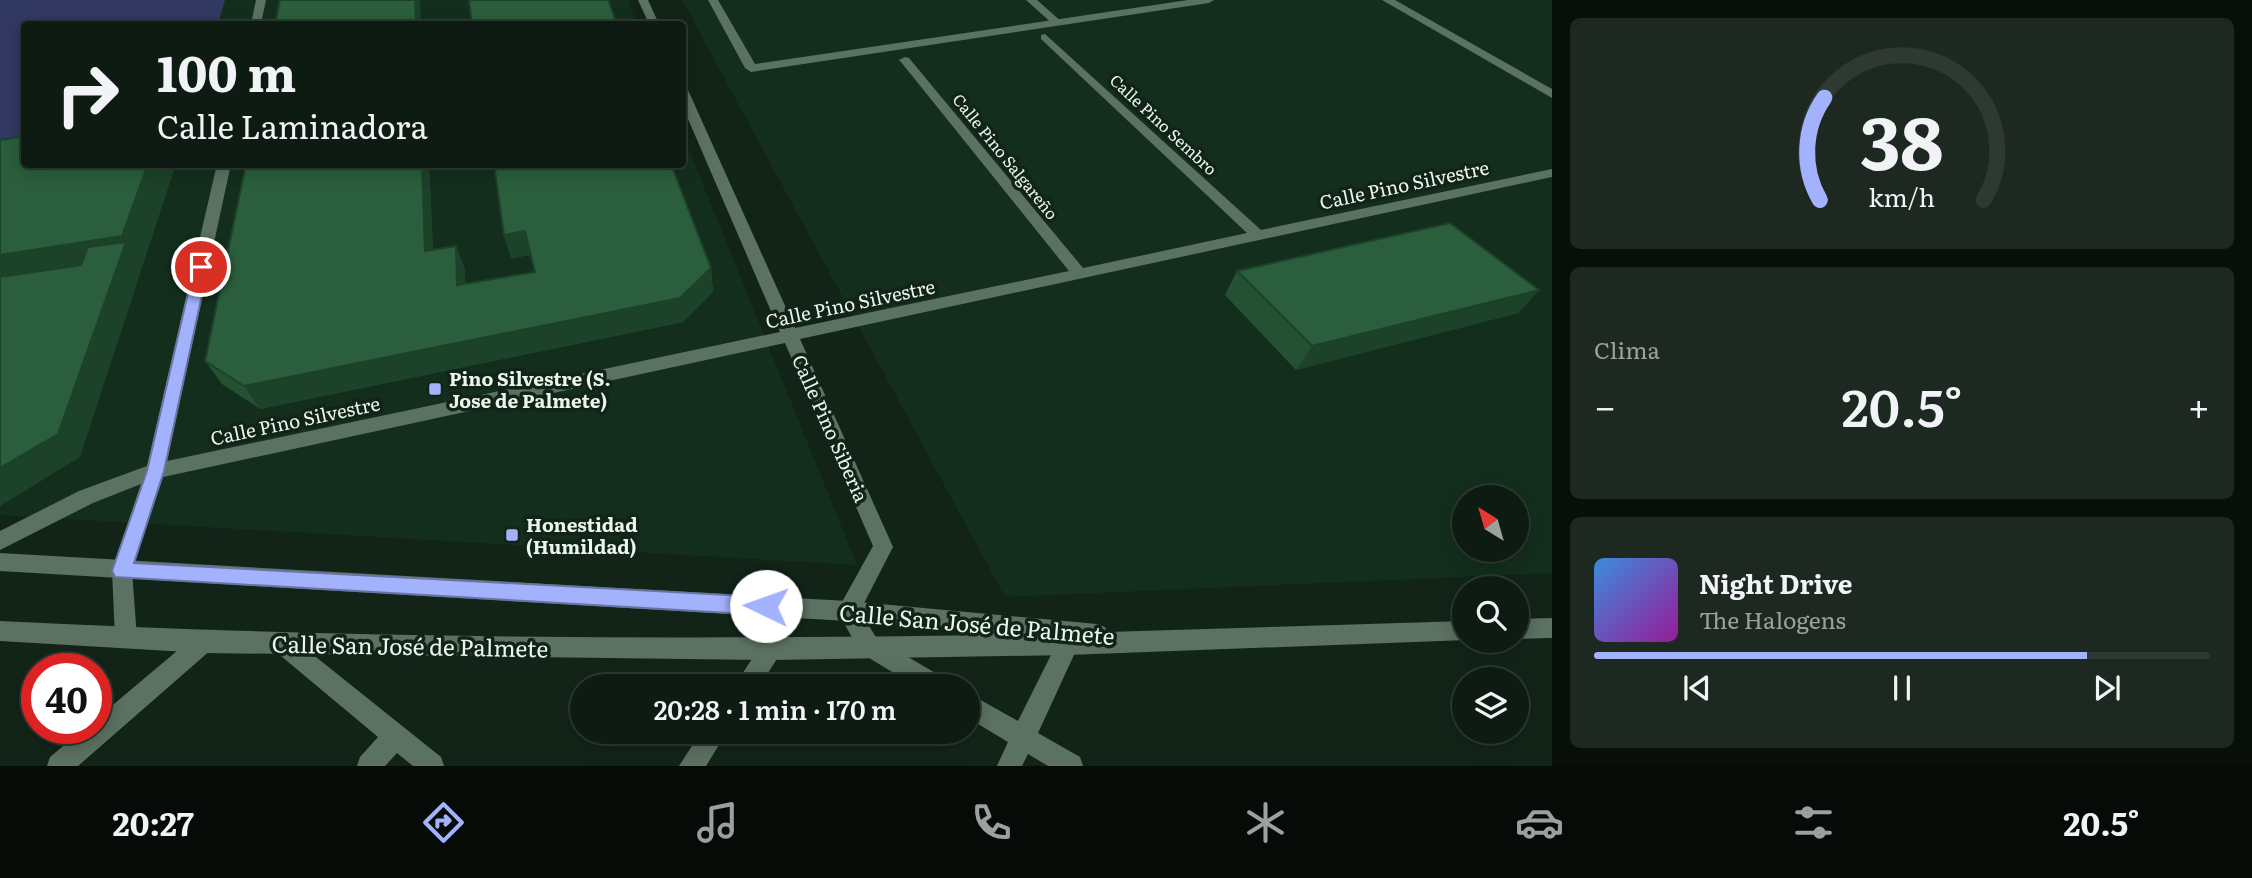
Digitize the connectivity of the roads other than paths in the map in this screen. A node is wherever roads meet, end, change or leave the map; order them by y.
1 (261, 0) edge
2 (643, 0) edge
3 (713, 0) edge
4 (1031, 0) edge
5 (1209, 0) edge
6 (1387, 0) edge
7 (257, 21) edge
8 (653, 21) edge
9 (1058, 23) junction
10 (1045, 37) dead end
11 (905, 60) dead end
12 (1552, 94) edge
13 (686, 99) edge
14 (223, 168) edge
15 (1552, 173) edge
16 (1259, 236) junction
17 (1081, 275) junction
18 (791, 337) junction
19 (155, 471) junction
20 (0, 541) edge
21 (0, 562) edge
22 (122, 571) junction
23 (848, 611) junction
24 (1552, 628) edge
25 (1529, 629) edge
26 (0, 631) edge
27 (1452, 631) edge
28 (126, 638) junction
29 (1157, 639) junction
30 (204, 642) junction
31 (283, 644) junction
32 (1068, 644) junction
33 (869, 646) junction
34 (772, 649) junction
35 (754, 674) edge
36 (916, 674) edge
37 (980, 712) edge
38 (396, 737) junction
39 (1024, 738) junction
40 (707, 744) edge
41 (59, 766) edge
42 (369, 766) edge
43 (432, 766) edge
44 (691, 766) edge
45 (1009, 766) edge
46 (1072, 766) edge

1 - 7 street
2 - 8 street
3 - 9 street
4 - 9 street
5 - 9 street
6 - 12 street
10 - 16 street, Calle Pino Sembro
11 - 17 street, Calle Pino Salgareño
13 - 18 street, Calle Pino Siberia
14 - 19 street
15 - 16 street, Calle Pino Silvestre
16 - 17 street, Calle Pino Silvestre
17 - 18 street, Calle Pino Silvestre
18 - 19 street, Calle Pino Silvestre
18 - 23 street, Calle Pino Siberia
19 - 20 street, Calle Pino Silvestre
19 - 22 street
21 - 22 street, Calle San José de Palmete
22 - 23 street, Calle San José de Palmete
22 - 28 street
23 - 29 street, Calle San José de Palmete
23 - 33 street
24 - 25 street
26 - 28 street, Calle San José de Palmete
27 - 29 street, Calle San José de Palmete
28 - 30 street, Calle San José de Palmete
29 - 32 street, Calle San José de Palmete
30 - 31 street, Calle San José de Palmete
30 - 41 street
31 - 34 street, Calle San José de Palmete
31 - 38 street
32 - 33 street, Calle San José de Palmete
32 - 39 street
33 - 34 street, Calle San José de Palmete
33 - 36 street
34 - 35 street
37 - 39 street
38 - 42 street
38 - 43 street
39 - 45 street
39 - 46 street
40 - 44 street

